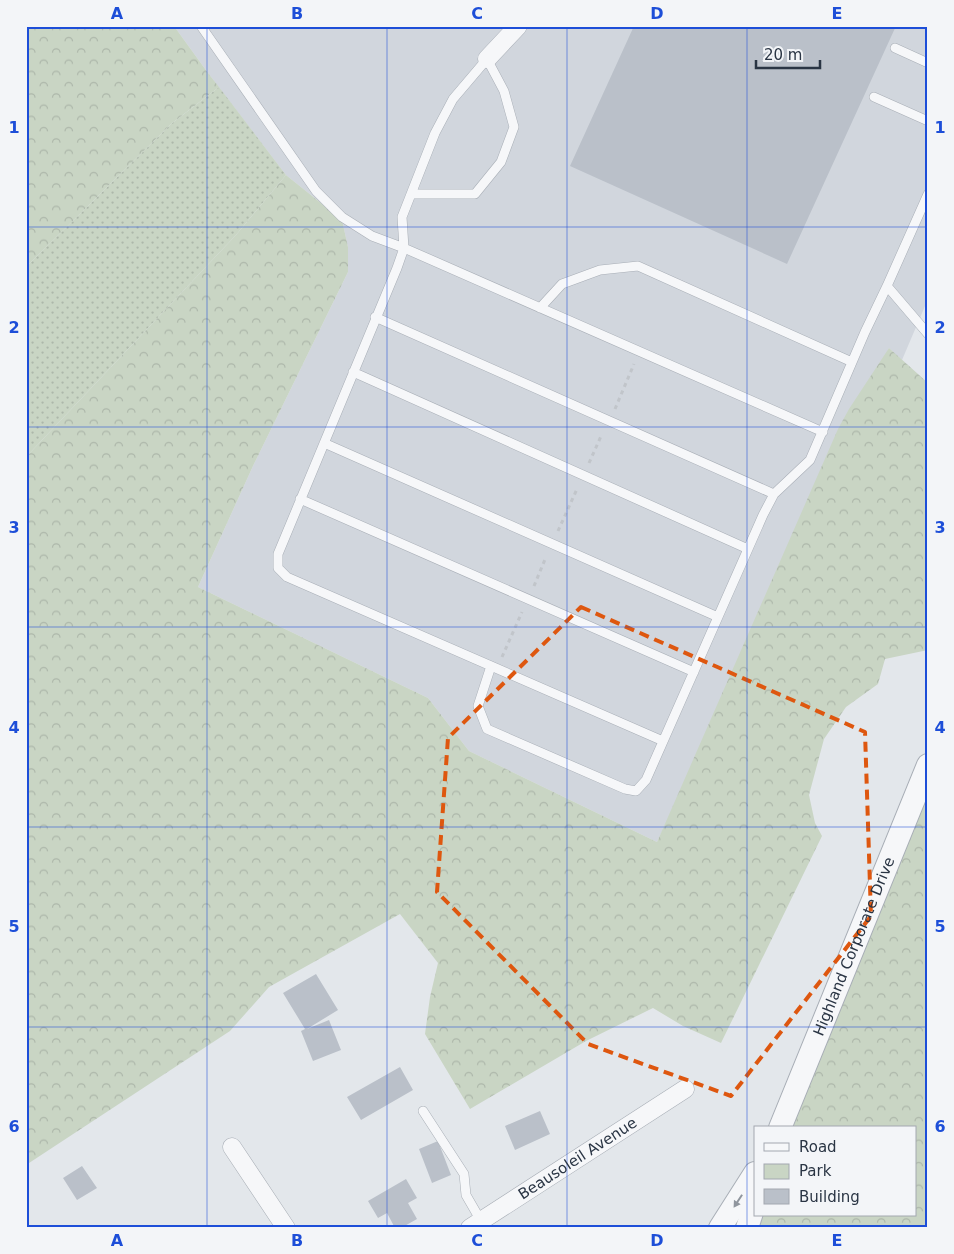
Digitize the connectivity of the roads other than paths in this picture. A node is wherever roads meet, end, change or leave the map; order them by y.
1 (201, 26) edge
2 (518, 26) edge
3 (895, 48) dead end
4 (487, 59) junction
5 (928, 62) edge
6 (874, 97) dead end
7 (928, 121) edge
8 (411, 194) junction
9 (928, 194) edge
10 (404, 248) junction
11 (887, 286) junction
12 (540, 308) junction
13 (376, 317) junction
14 (928, 334) edge
15 (852, 362) junction
16 (353, 372) junction
17 (823, 432) junction
18 (324, 444) junction
19 (774, 494) junction
20 (300, 499) junction
21 (748, 549) junction
22 (718, 617) junction
23 (494, 667) junction
24 (694, 672) junction
25 (663, 741) junction
26 (928, 765) edge
27 (685, 1089) dead end
28 (423, 1111) dead end
29 (781, 1126) edge
30 (232, 1147) dead end
31 (754, 1175) edge
32 (754, 1206) edge
33 (476, 1224) edge
34 (286, 1228) edge
35 (720, 1228) edge
36 (747, 1228) edge

1 - 10 lane
2 - 4 street
3 - 5 lane
4 - 8 lane
4 - 8 lane
6 - 7 lane
8 - 10 lane
9 - 11 lane
10 - 12 lane
10 - 13 lane
11 - 14 lane
11 - 15 lane
12 - 15 lane
12 - 17 lane
13 - 16 lane
13 - 19 lane
15 - 17 lane
16 - 18 lane
16 - 21 lane
17 - 19 lane
18 - 20 lane
18 - 22 lane
19 - 21 lane
20 - 23 lane
20 - 24 lane
21 - 22 lane
22 - 24 lane
23 - 25 lane
23 - 25 lane
24 - 25 lane
26 - 29 street, Highland Corporate Drive
27 - 33 street, Beausoleil Avenue
28 - 33 lane
30 - 34 street
31 -> 35 street
32 - 36 street

